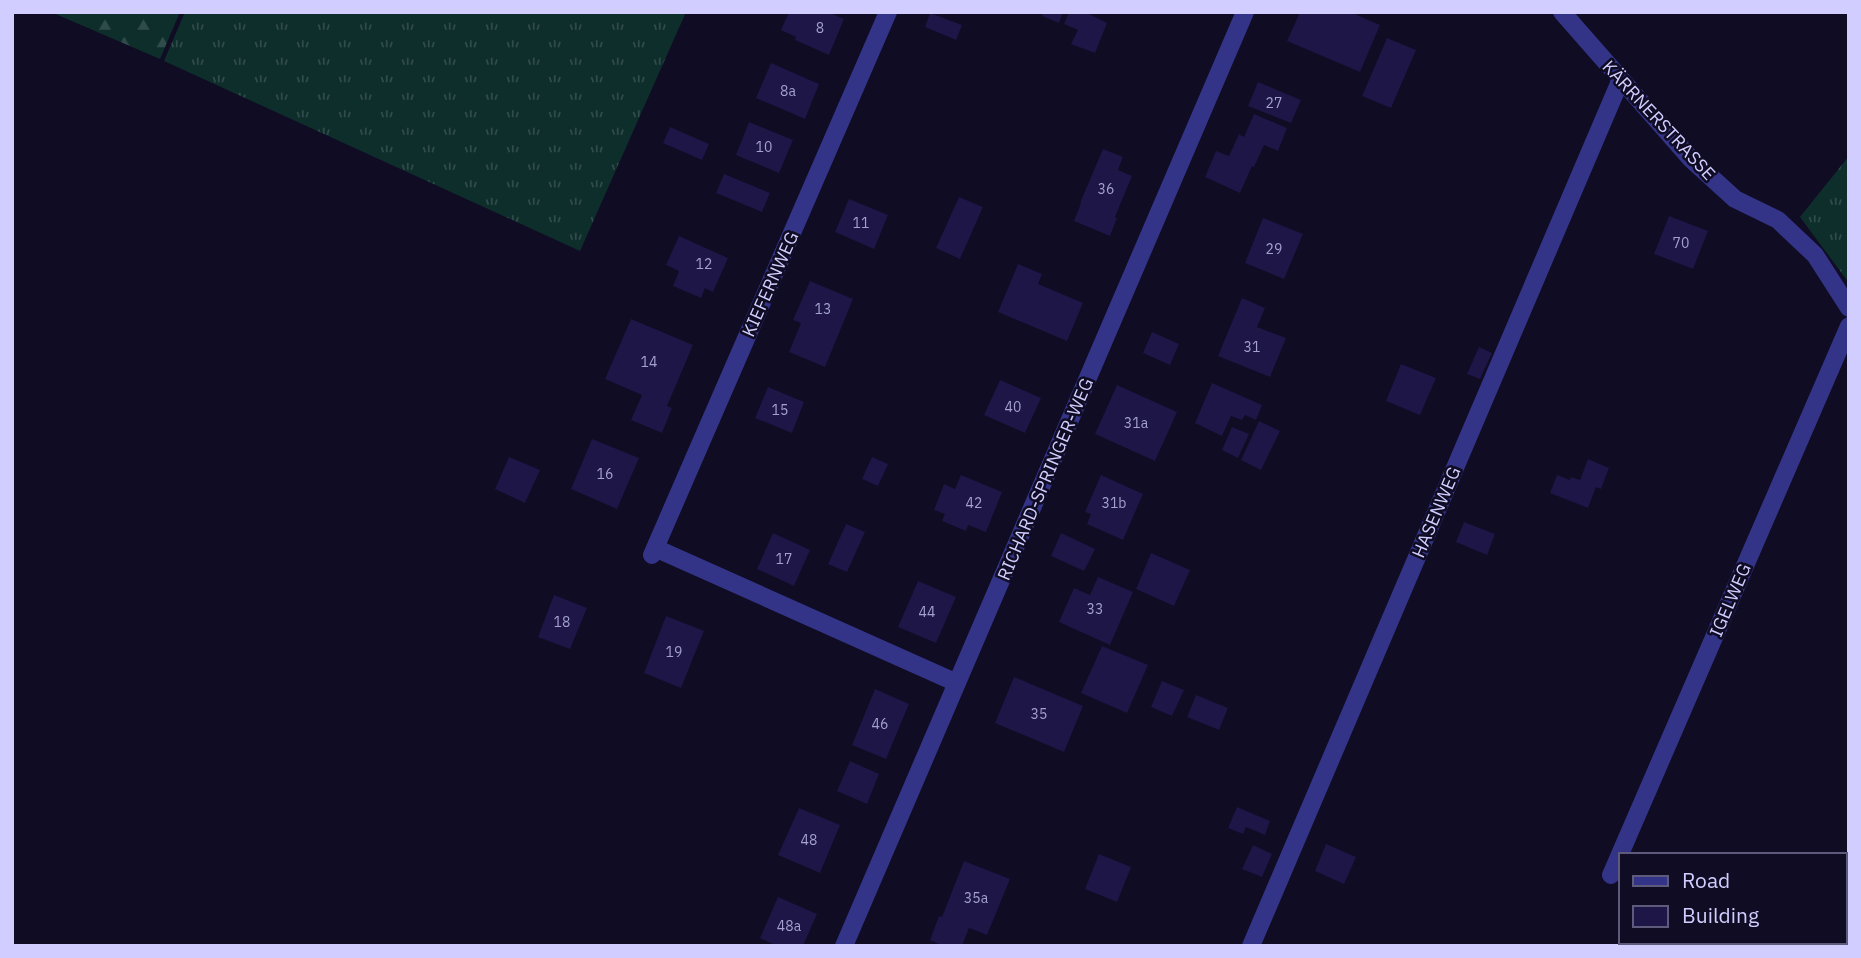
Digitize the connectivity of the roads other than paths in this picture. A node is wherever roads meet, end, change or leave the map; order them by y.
1 (888, 12) edge
2 (1245, 12) edge
3 (1562, 12) edge
4 (1621, 79) junction
5 (1849, 308) edge
6 (1849, 326) edge
7 (957, 683) junction
8 (1621, 853) edge
9 (1619, 857) edge
10 (1611, 875) dead end
11 (844, 946) edge
12 (1251, 946) edge

1 - 7 street, KIEFERNWEG
2 - 7 street, RICHARD-SPRINGER-WEG
3 - 4 street, KÄRRNERSTRASSE
4 - 5 street, KÄRRNERSTRASSE
4 - 12 street, HASENWEG
6 - 8 street, IGELWEG
7 - 11 street, RICHARD-SPRINGER-WEG
9 - 10 street, IGELWEG

